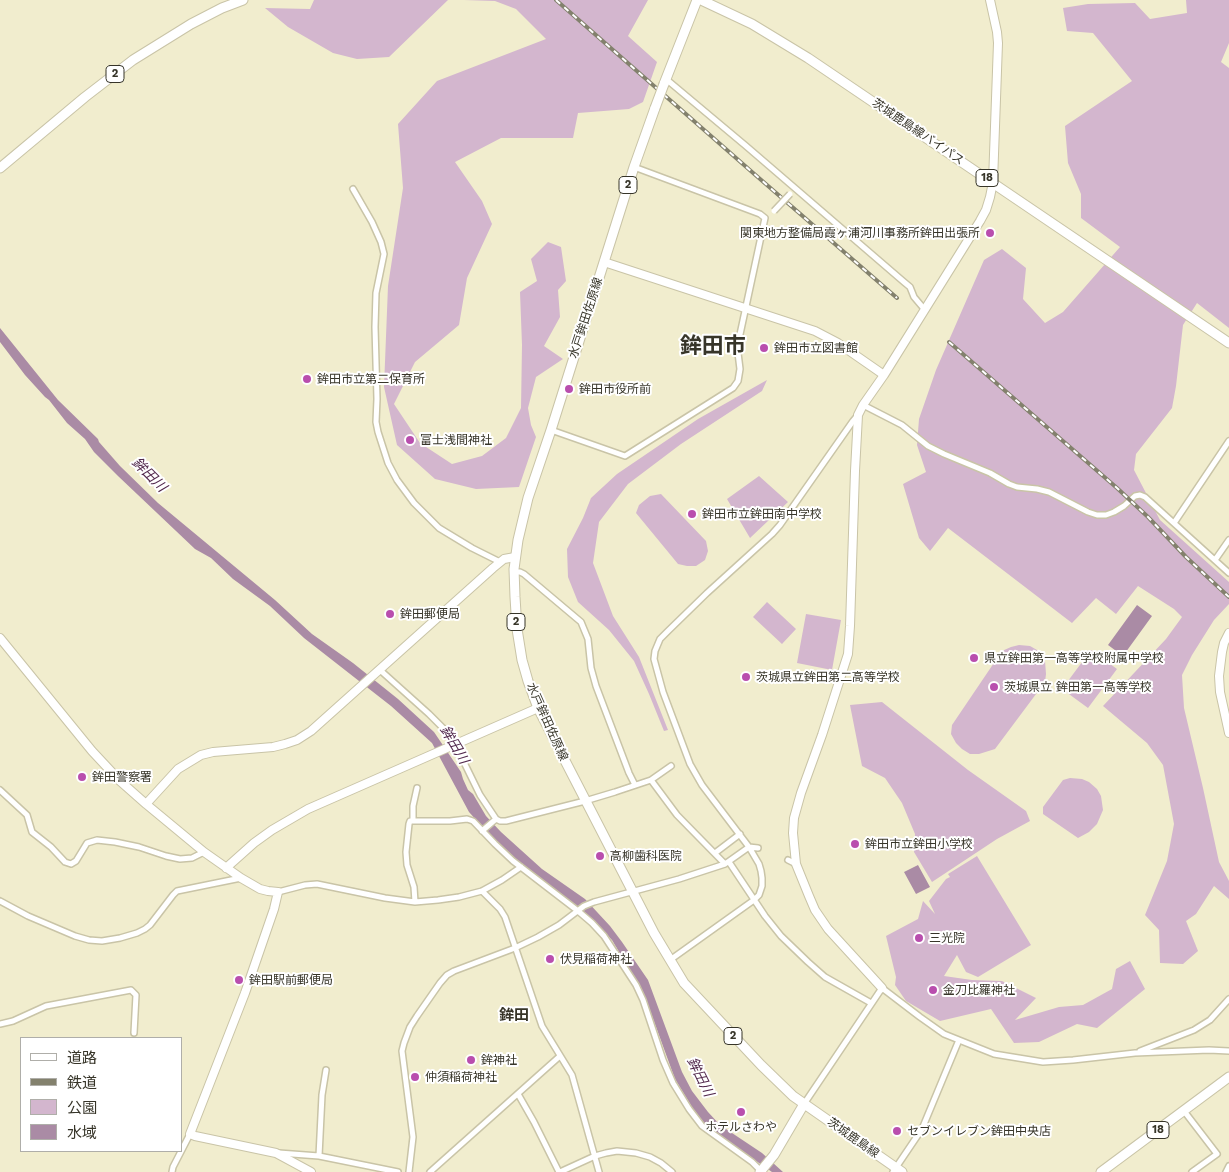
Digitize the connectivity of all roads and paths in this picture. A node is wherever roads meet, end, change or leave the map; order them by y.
1 (243, 0) edge
2 (699, 0) edge
3 (990, 0) edge
4 (665, 81) junction
5 (634, 167) junction
6 (0, 168) edge
7 (993, 182) junction
8 (794, 187) junction
9 (353, 189) dead end
10 (765, 218) junction
11 (604, 262) junction
12 (746, 308) junction
13 (925, 310) junction
14 (1229, 343) edge
15 (884, 375) junction
16 (864, 405) junction
17 (858, 415) junction
18 (551, 430) junction
19 (1229, 441) edge
20 (1174, 523) junction
21 (1229, 540) edge
22 (515, 557) junction
23 (1215, 560) junction
24 (500, 562) junction
25 (514, 572) junction
26 (1229, 573) edge
27 (1229, 634) edge
28 (0, 638) edge
29 (379, 671) junction
30 (538, 708) junction
31 (1229, 731) edge
32 (453, 745) junction
33 (671, 766) dead end
34 (651, 780) junction
35 (635, 785) junction
36 (417, 788) dead end
37 (0, 790) edge
38 (585, 801) junction
39 (146, 804) junction
40 (496, 820) junction
41 (413, 821) junction
42 (483, 830) junction
43 (740, 834) junction
44 (749, 847) junction
45 (758, 848) dead end
46 (204, 852) junction
47 (714, 853) junction
48 (788, 860) dead end
49 (727, 863) junction
50 (796, 864) junction
51 (521, 867) junction
52 (226, 868) junction
53 (240, 878) junction
54 (482, 891) junction
55 (632, 891) junction
56 (278, 892) junction
57 (754, 900) junction
58 (0, 901) edge
59 (415, 902) junction
60 (579, 910) junction
61 (515, 948) junction
62 (669, 960) junction
63 (882, 988) junction
64 (1229, 999) edge
65 (871, 1003) junction
66 (0, 1024) edge
67 (134, 1032) dead end
68 (959, 1040) junction
69 (1229, 1051) edge
70 (1135, 1053) junction
71 (560, 1056) junction
72 (326, 1070) dead end
73 (1229, 1077) edge
74 (518, 1094) junction
75 (804, 1104) junction
76 (1184, 1111) junction
77 (190, 1134) junction
78 (182, 1150) edge
79 (181, 1152) edge
80 (276, 1153) junction
81 (319, 1156) junction
82 (595, 1156) junction
83 (1229, 1166) edge
84 (762, 1170) edge
85 (897, 1171) edge
86 (172, 1172) edge
87 (311, 1172) edge
88 (398, 1172) edge
89 (409, 1172) edge
90 (430, 1172) edge
91 (559, 1172) edge
92 (600, 1172) edge
93 (672, 1172) edge
94 (1101, 1172) edge
95 (1192, 1172) edge
96 (1226, 1172) edge

1 - 6 main road, 2
2 - 4 main road, 水戸鉾田佐原線 / 2
2 - 7 main road, 茨城鹿島線バイパス / 18
3 - 7 street
4 - 5 main road, 水戸鉾田佐原線 / 2, bridge
4 - 8 street
5 - 10 street
5 - 11 main road, 水戸鉾田佐原線 / 2
7 - 13 street
7 - 14 main road, 茨城鹿島線バイパス / 18
8 - 10 street, bridge
8 - 13 street
9 - 24 street
10 - 12 street
11 - 12 street
11 - 18 main road, 水戸鉾田佐原線 / 2
12 - 15 street
12 - 18 street
13 - 15 street
15 - 16 street
16 - 17 street
16 - 20 street
17 - 43 street
17 - 50 street
18 - 22 main road, 水戸鉾田佐原線 / 2
19 - 20 street
20 - 23 street
21 - 23 street
22 - 24 street
22 - 25 main road, 水戸鉾田佐原線 / 2
23 - 26 street
24 - 29 street
25 - 30 main road, 水戸鉾田佐原線 / 2
25 - 35 street
27 - 31 street
28 - 39 street
29 - 32 street
29 - 39 street
30 - 32 street
30 - 38 main road, 水戸鉾田佐原線 / 2
32 - 40 street
32 - 52 street
33 - 34 street
34 - 35 street
34 - 47 street
35 - 38 street
36 - 41 street
37 - 46 street
38 - 40 street
38 - 55 main road, 水戸鉾田佐原線 / 2
39 - 46 street
40 - 42 street
41 - 42 street
41 - 59 street
42 - 51 street
43 - 44 street
43 - 47 street
44 - 45 street
44 - 49 street
44 - 57 street
46 - 52 street
47 - 49 street
48 - 50 street
49 - 55 street
49 - 57 street
50 - 63 street
51 - 54 street
51 - 60 street
52 - 53 street
53 - 56 street
53 - 58 street
54 - 59 street
54 - 61 street
55 - 60 street
55 - 62 main road, 水戸鉾田佐原線 / 2
56 - 59 street
56 - 77 street
57 - 62 street
57 - 65 street
60 - 61 street
60 - 84 street
61 - 71 street
61 - 89 street
62 - 75 main road, 水戸鉾田佐原線 / 2
63 - 65 street
63 - 68 street
64 - 70 street
65 - 75 street
66 - 67 street
68 - 70 street
68 - 85 street
69 - 70 street
71 - 74 street
71 - 82 street
72 - 81 street
73 - 76 main road, 18
74 - 90 street
74 - 91 street
75 - 84 main road
75 - 85 main road, 茨城鹿島線
76 - 94 main road, 18
76 - 95 street
77 - 78 street
77 - 80 street
79 - 86 street
80 - 81 street
80 - 87 street
81 - 88 street
82 - 91 street
82 - 92 street
82 - 93 street
83 - 96 street

